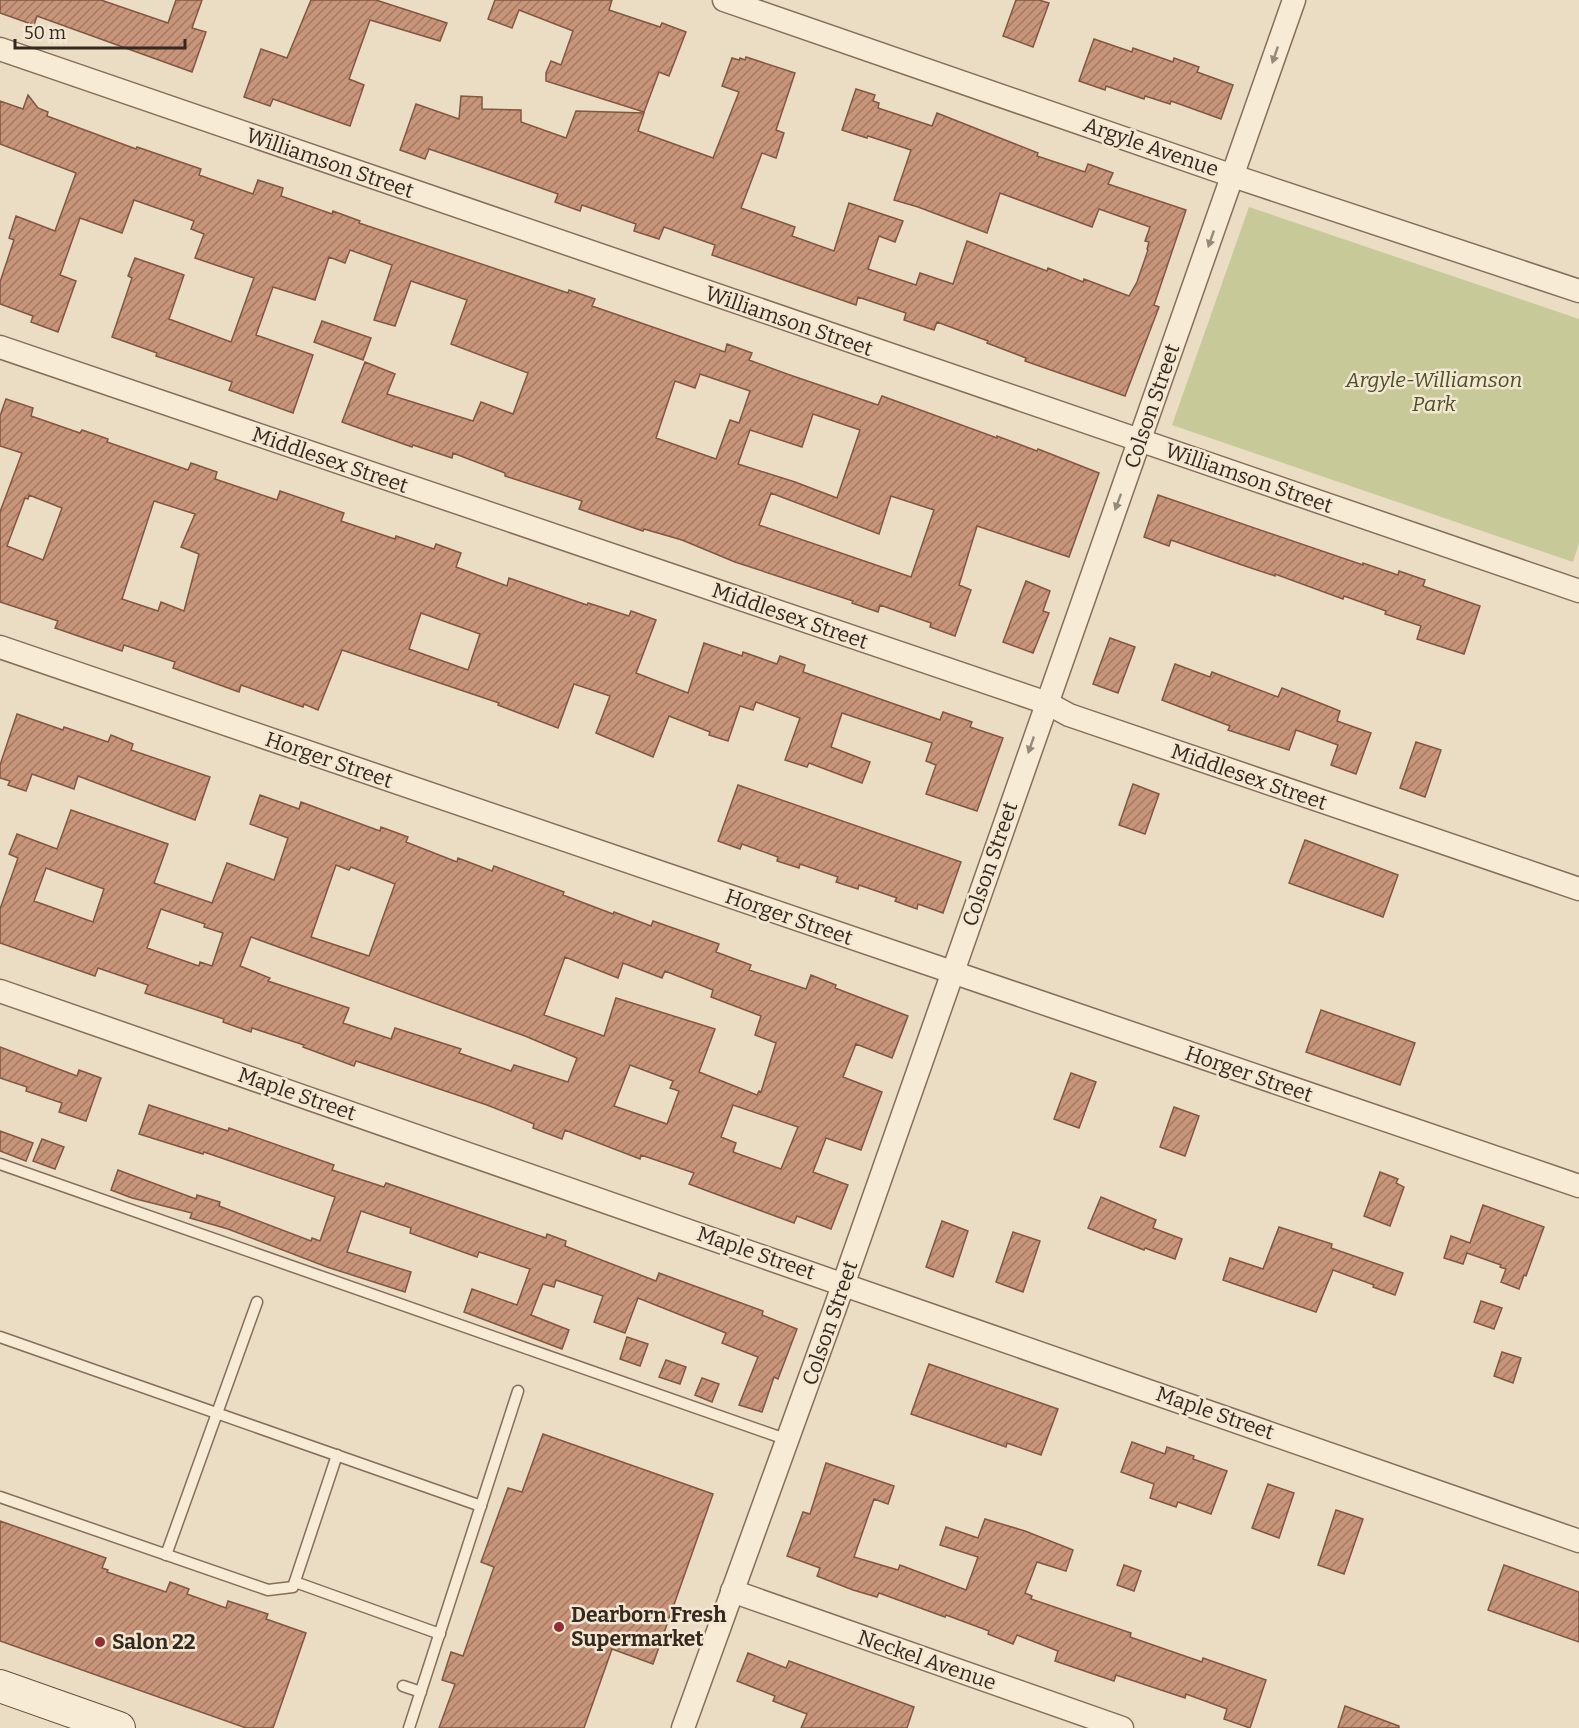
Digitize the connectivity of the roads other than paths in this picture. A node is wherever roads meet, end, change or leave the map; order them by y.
1 (724, 0) edge
2 (1294, 0) edge
3 (0, 50) edge
4 (1233, 176) junction
5 (1579, 291) edge
6 (0, 347) edge
7 (1140, 441) junction
8 (1579, 591) edge
9 (0, 647) edge
10 (1047, 703) junction
11 (1579, 889) edge
12 (952, 972) junction
13 (0, 991) edge
14 (0, 1164) edge
15 (1579, 1186) edge
16 (844, 1283) junction
17 (258, 1302) dead end
18 (0, 1337) edge
19 (518, 1391) dead end
20 (217, 1413) junction
21 (788, 1440) junction
22 (337, 1455) junction
23 (0, 1497) edge
24 (481, 1506) junction
25 (1579, 1541) edge
26 (166, 1555) junction
27 (295, 1582) junction
28 (732, 1592) junction
29 (440, 1634) junction
30 (0, 1686) edge
31 (403, 1686) dead end
32 (421, 1692) junction
33 (119, 1728) edge
34 (409, 1728) edge
35 (683, 1728) edge
36 (1122, 1728) edge

1 - 4 street, Argyle Avenue
2 -> 4 street, Colson Street
3 - 7 street, Williamson Street
4 - 5 street, Argyle Avenue
4 -> 7 street, Colson Street
6 - 10 street, Middlesex Street
7 - 8 street, Williamson Street
7 -> 10 street, Colson Street
9 - 12 street, Horger Street
10 - 11 street, Middlesex Street
10 -> 12 street, Colson Street
12 - 15 street, Horger Street
12 - 16 street, Colson Street
13 - 16 street, Maple Street
14 - 21 lane
16 - 21 street, Colson Street
16 - 25 street, Maple Street
17 - 20 lane
18 - 20 lane
19 - 24 lane
20 - 22 lane
20 - 26 lane
21 - 28 street, Colson Street
22 - 24 lane
22 - 27 lane
23 - 26 lane
24 - 29 lane
26 - 27 lane
27 - 29 lane
28 - 35 street, Colson Street
28 - 36 street, Neckel Avenue
29 - 32 lane
30 - 33 main road
31 - 32 lane
32 - 34 lane

